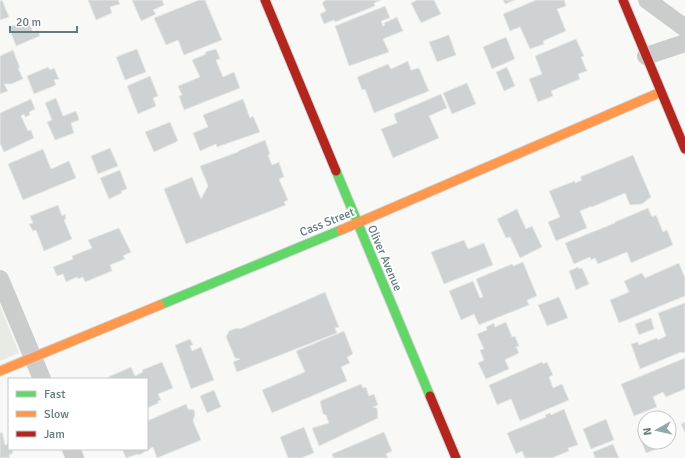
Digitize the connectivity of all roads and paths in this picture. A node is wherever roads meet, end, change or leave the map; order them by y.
1 (265, 0) edge
2 (623, 0) edge
3 (647, 0) edge
4 (685, 28) edge
5 (685, 43) edge
6 (646, 56) junction
7 (661, 92) junction
8 (685, 149) edge
9 (357, 223) junction
10 (0, 279) edge
11 (33, 357) junction
12 (0, 371) edge
13 (42, 378) edge
14 (456, 458) edge

1 - 9 street, Oliver Avenue
2 - 6 street
3 - 4 street
5 - 6 street
6 - 7 street
7 - 8 street
7 - 9 street, Cass Street
9 - 11 street, Cass Street
9 - 14 street, Oliver Avenue
10 - 11 street
11 - 12 street, Cass Street
11 - 13 street

